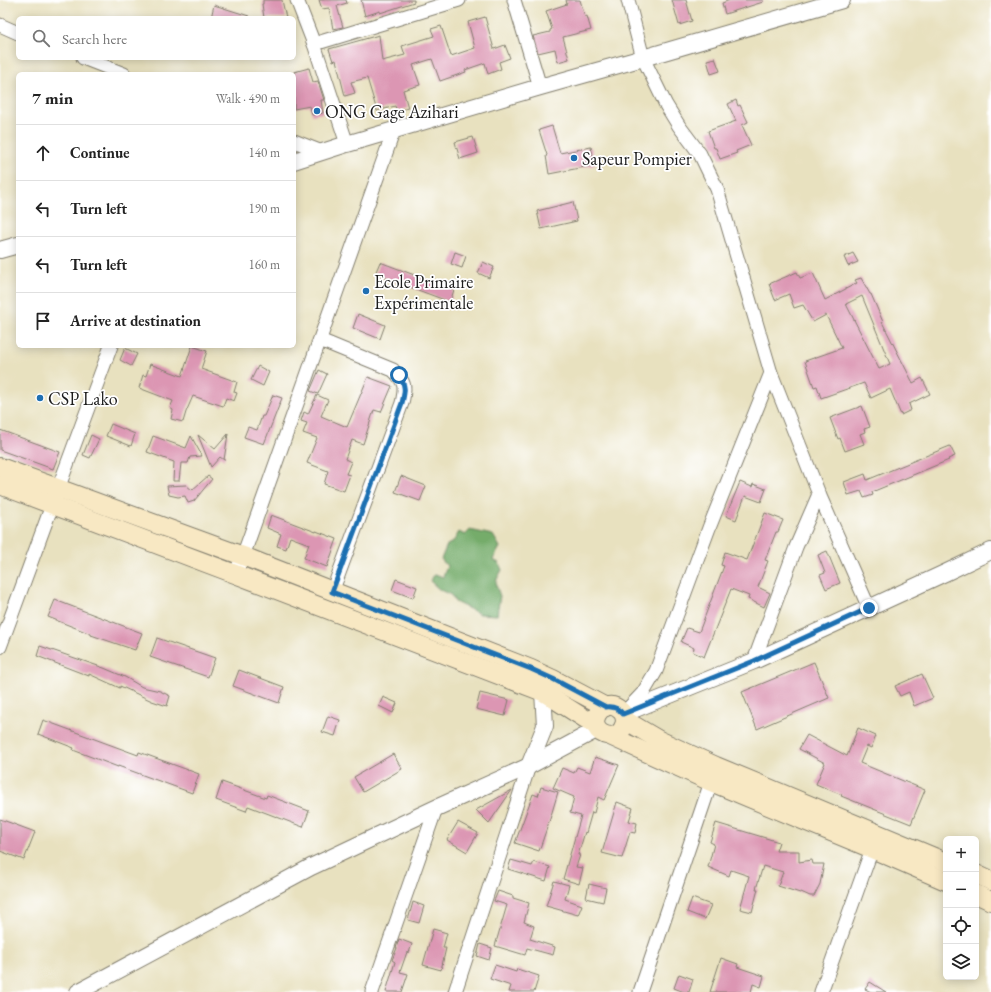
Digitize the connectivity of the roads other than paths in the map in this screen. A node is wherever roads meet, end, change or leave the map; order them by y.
1 (297, 0) edge
2 (459, 0) edge
3 (514, 0) edge
4 (628, 0) edge
5 (842, 0) edge
6 (0, 26) edge
7 (16, 31) edge
8 (314, 44) junction
9 (643, 58) junction
10 (88, 60) edge
11 (119, 72) edge
12 (540, 87) junction
13 (394, 130) junction
14 (296, 142) edge
15 (346, 144) junction
16 (322, 152) junction
17 (296, 160) edge
18 (16, 246) edge
19 (0, 250) edge
20 (320, 340) junction
21 (110, 348) edge
22 (771, 373) junction
23 (0, 467) edge
24 (0, 485) edge
25 (819, 494) junction
26 (55, 497) junction
27 (991, 551) edge
28 (243, 556) junction
29 (235, 574) junction
30 (332, 592) junction
31 (869, 608) junction
32 (0, 647) edge
33 (754, 661) junction
34 (543, 692) junction
35 (606, 707) junction
36 (624, 717) junction
37 (601, 730) junction
38 (529, 766) junction
39 (711, 782) junction
40 (436, 808) junction
41 (872, 848) junction
42 (943, 861) edge
43 (979, 875) edge
44 (943, 880) edge
45 (991, 881) edge
46 (979, 895) edge
47 (991, 901) edge
48 (78, 992) edge
49 (372, 992) edge
50 (454, 992) edge
51 (640, 992) edge
52 (821, 992) edge

1 - 8 street
2 - 8 street
3 - 12 street
4 - 9 street
5 - 9 street
6 - 7 street
8 - 15 street
9 - 12 street
9 - 22 street
10 - 11 street
12 - 13 street
13 - 15 street
13 - 20 street
14 - 16 street
15 - 16 street
16 - 17 street
18 - 19 street
20 - 28 street
20 - 30 street
21 - 26 street
22 - 25 street
22 - 36 street
23 - 26 main road
24 - 26 main road
25 - 31 street
25 - 33 street
26 - 28 main road
26 - 29 main road
26 - 32 street
27 - 31 street
28 - 29 street
28 - 30 main road
29 - 34 main road
30 - 35 main road
31 - 33 street
33 - 36 street
34 - 37 main road
34 - 38 street
35 - 36 main road
35 - 37 main road
36 - 37 main road
36 - 42 main road
37 - 38 street
37 - 39 main road
38 - 40 street
38 - 50 street
39 - 41 main road
39 - 51 street
40 - 48 street
40 - 49 street
41 - 44 main road
41 - 52 street
43 - 45 main road
46 - 47 main road

